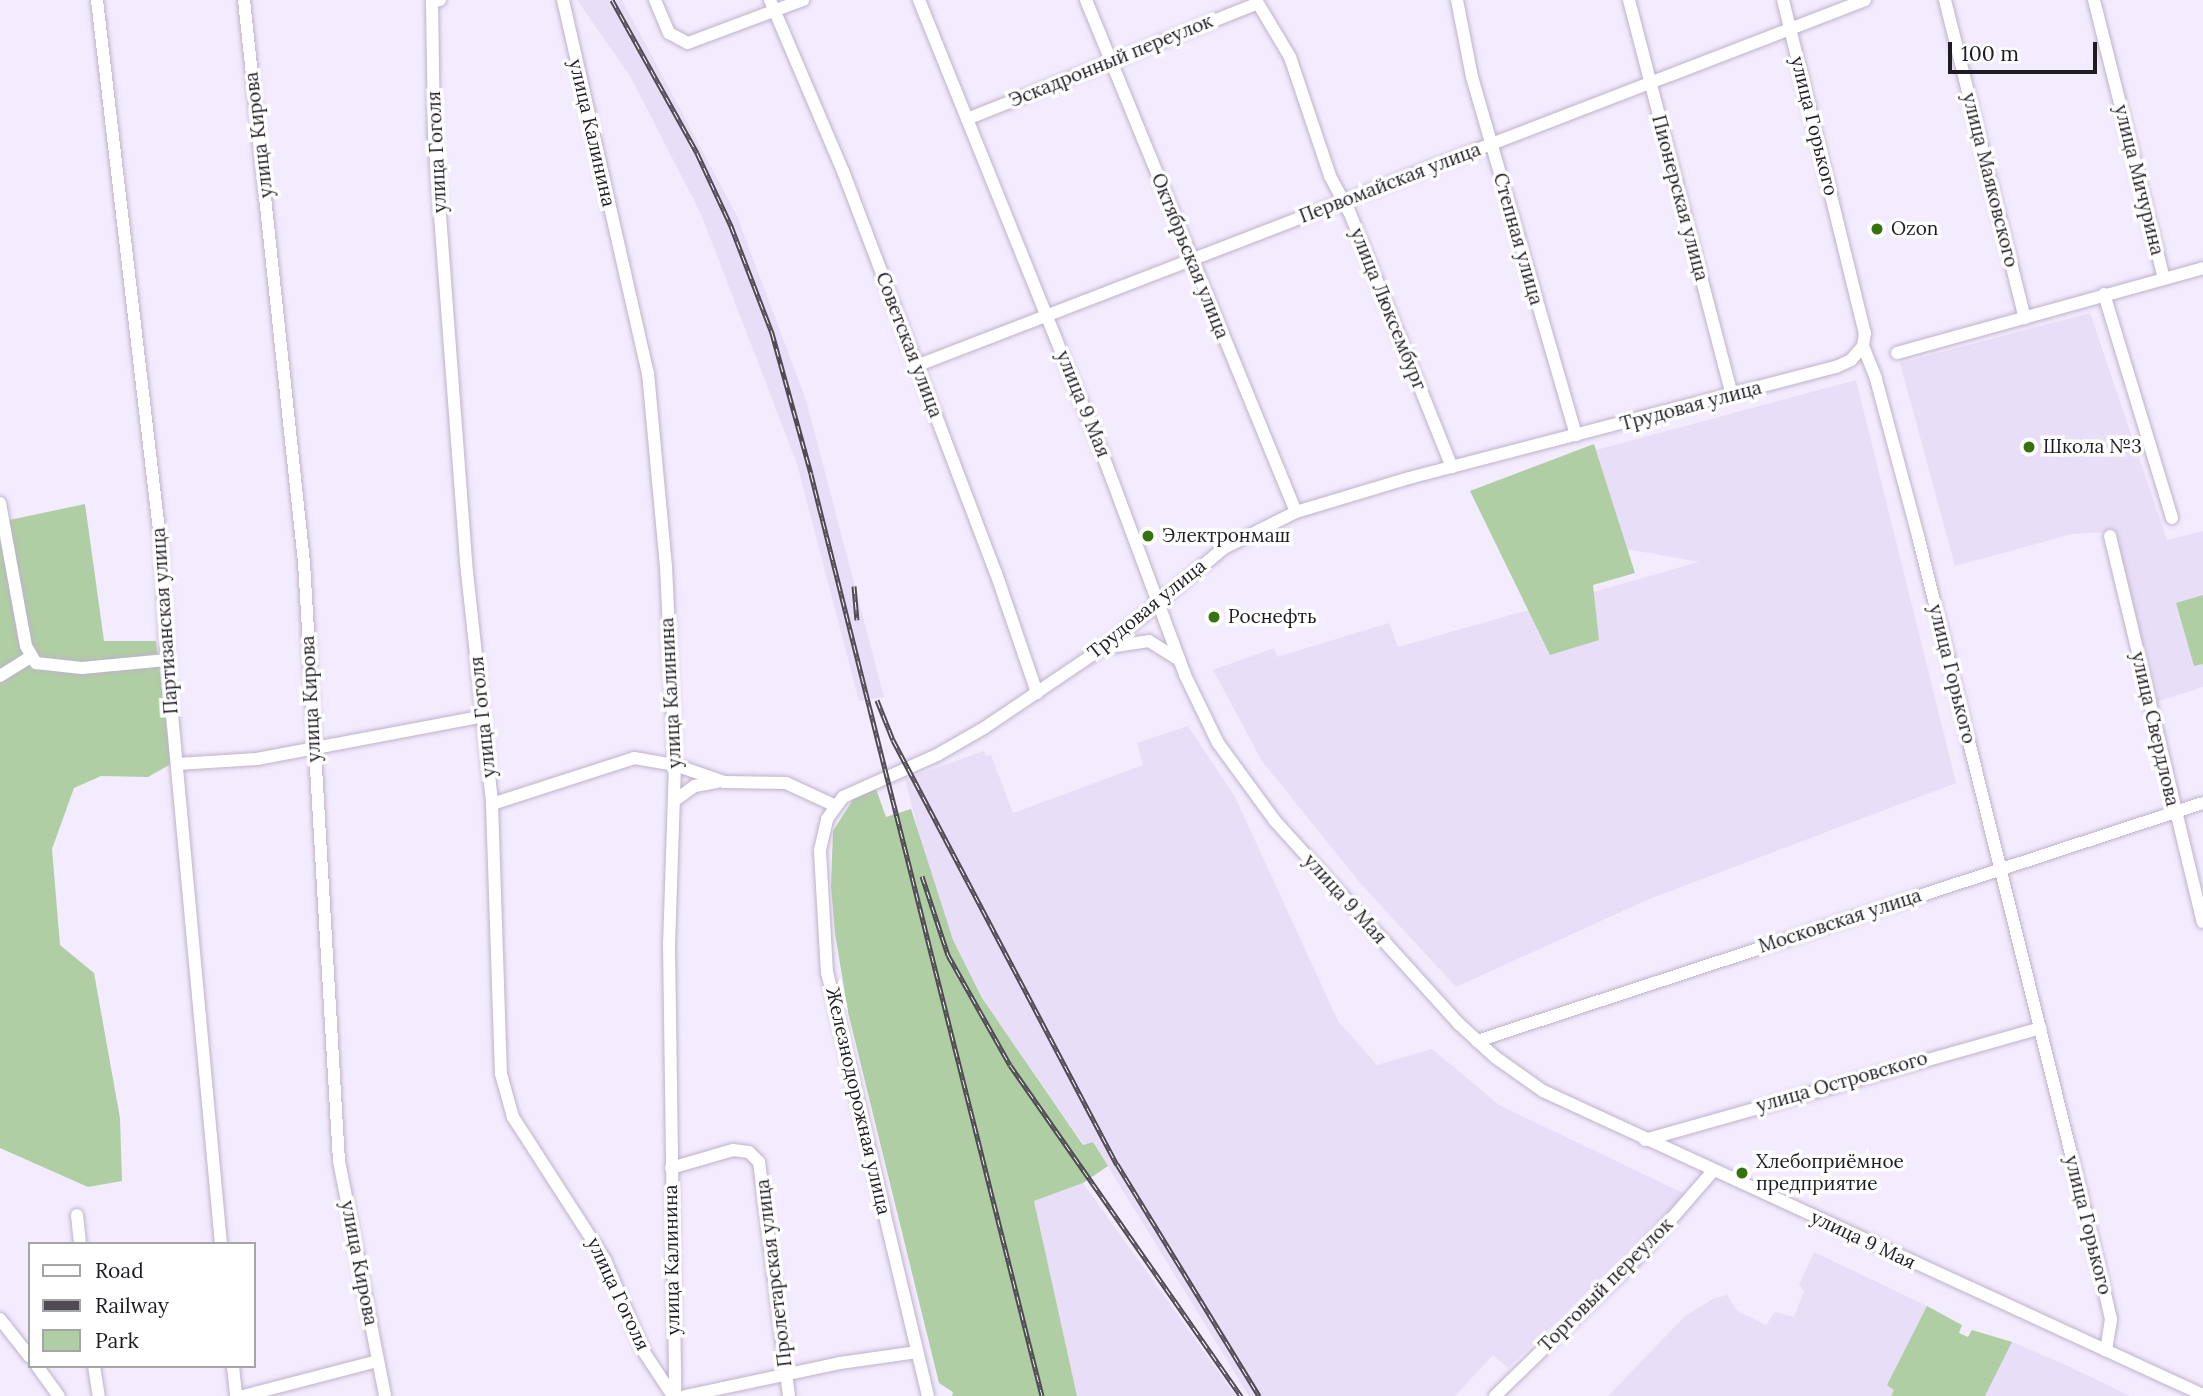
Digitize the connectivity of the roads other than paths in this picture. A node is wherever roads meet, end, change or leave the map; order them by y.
1 (97, 0) edge
2 (244, 0) edge
3 (440, 0) edge
4 (563, 0) edge
5 (655, 0) edge
6 (803, 0) edge
7 (919, 0) edge
8 (1086, 0) edge
9 (1457, 0) edge
10 (1629, 0) edge
11 (1783, 0) edge
12 (1864, 0) edge
13 (1945, 0) edge
14 (2094, 0) edge
15 (1256, 2) edge
16 (773, 5) edge
17 (1790, 28) junction
18 (1110, 61) junction
19 (1648, 84) junction
20 (967, 119) junction
21 (1491, 144) junction
22 (1343, 203) junction
23 (1190, 260) junction
24 (2203, 268) edge
25 (2164, 278) junction
26 (2104, 294) junction
27 (1048, 317) junction
28 (2025, 318) junction
29 (1863, 346) junction
30 (1896, 352) dead end
31 (916, 366) junction
32 (1732, 395) junction
33 (1576, 435) junction
34 (1452, 467) junction
35 (0, 503) edge
36 (1296, 512) junction
37 (2172, 518) dead end
38 (2110, 536) dead end
39 (1158, 604) junction
40 (1099, 651) junction
41 (30, 657) junction
42 (167, 660) junction
43 (1180, 661) junction
44 (0, 676) edge
45 (1037, 693) junction
46 (484, 716) junction
47 (313, 750) junction
48 (177, 764) junction
49 (676, 765) junction
50 (724, 782) junction
51 (674, 802) junction
52 (2203, 803) edge
53 (492, 804) junction
54 (836, 806) junction
55 (2175, 812) junction
56 (1999, 868) junction
57 (2203, 922) edge
58 (2040, 1028) junction
59 (1477, 1041) junction
60 (1646, 1140) junction
61 (671, 1168) junction
62 (1713, 1171) junction
63 (77, 1215) dead end
64 (80, 1242) edge
65 (221, 1242) edge
66 (0, 1319) edge
67 (2106, 1351) junction
68 (917, 1352) junction
69 (28, 1354) edge
70 (377, 1361) junction
71 (39, 1368) edge
72 (94, 1368) edge
73 (233, 1368) edge
74 (786, 1374) junction
75 (2203, 1395) edge
76 (60, 1396) edge
77 (99, 1396) edge
78 (236, 1396) edge
79 (243, 1396) edge
80 (385, 1396) edge
81 (674, 1396) edge
82 (685, 1396) edge
83 (789, 1396) edge
84 (928, 1396) edge
85 (1495, 1396) edge

1 - 42 street, Партизанская улица
2 - 47 street, улица Кирова
3 - 46 street, улица Гоголя
4 - 49 street, улица Калинина
5 - 16 street
6 - 16 street
7 - 20 street, улица 9 Мая
8 - 18 street, Октябрьская улица
9 - 21 street, Степная улица
10 - 19 street, Пионерская улица
11 - 17 street, улица Горького
12 - 17 street, Первомайская улица
13 - 28 street, улица Маяковского
14 - 25 street, улица Мичурина
15 - 18 street, Эскадронный переулок
15 - 22 street, улица Люксембург
16 - 31 street, Советская улица
17 - 19 street, Первомайская улица
17 - 29 street, улица Горького
18 - 20 street, Эскадронный переулок
18 - 23 street, Октябрьская улица
19 - 21 street, Первомайская улица
19 - 32 street, Пионерская улица
20 - 27 street, улица 9 Мая
21 - 22 street, Первомайская улица
21 - 33 street, Степная улица
22 - 23 street, Первомайская улица
22 - 34 street, улица Люксембург
23 - 27 street, Первомайская улица
23 - 36 street, Октябрьская улица
24 - 25 street
25 - 26 street
26 - 28 street
26 - 37 street
27 - 31 street, Первомайская улица
27 - 39 street, улица 9 Мая
28 - 30 street
29 - 32 street, Трудовая улица
29 - 56 street, улица Горького
31 - 45 street, Советская улица
32 - 33 street, Трудовая улица
33 - 34 street, Трудовая улица
34 - 36 street, Трудовая улица
35 - 41 street
36 - 39 street, Трудовая улица
38 - 55 street, улица Свердлова
39 - 40 street, Трудовая улица
39 - 43 street, улица 9 Мая
40 - 43 street
40 - 45 street, Трудовая улица
41 - 42 street
41 - 44 street
42 - 48 street, Партизанская улица
43 - 59 street, улица 9 Мая
45 - 54 street, Трудовая улица
46 - 47 street
46 - 53 street, улица Гоголя
47 - 48 street
47 - 70 street, улица Кирова
48 - 65 street, Партизанская улица
49 - 50 street
49 - 51 street, улица Калинина
49 - 53 street
50 - 51 street
50 - 54 street
51 - 61 street, улица Калинина
52 - 55 street, Московская улица
53 - 81 street, улица Гоголя
54 - 68 street, Железнодорожная улица
55 - 56 street, Московская улица
55 - 57 street, улица Свердлова
56 - 58 street, улица Горького
56 - 59 street, Московская улица
58 - 60 street, улица Островского
58 - 67 street, улица Горького
59 - 60 street, улица 9 Мая
60 - 62 street, улица 9 Мая
61 - 74 street, Пролетарская улица
61 - 81 street, улица Калинина
62 - 67 street, улица 9 Мая
62 - 85 street, Торговый переулок
63 - 64 street
66 - 69 street
67 - 75 street, улица 9 Мая
68 - 74 street
68 - 84 street, Железнодорожная улица
70 - 79 street
70 - 80 street, улица Кирова
71 - 76 street
72 - 77 street
73 - 78 street
74 - 82 street
74 - 83 street, Пролетарская улица

